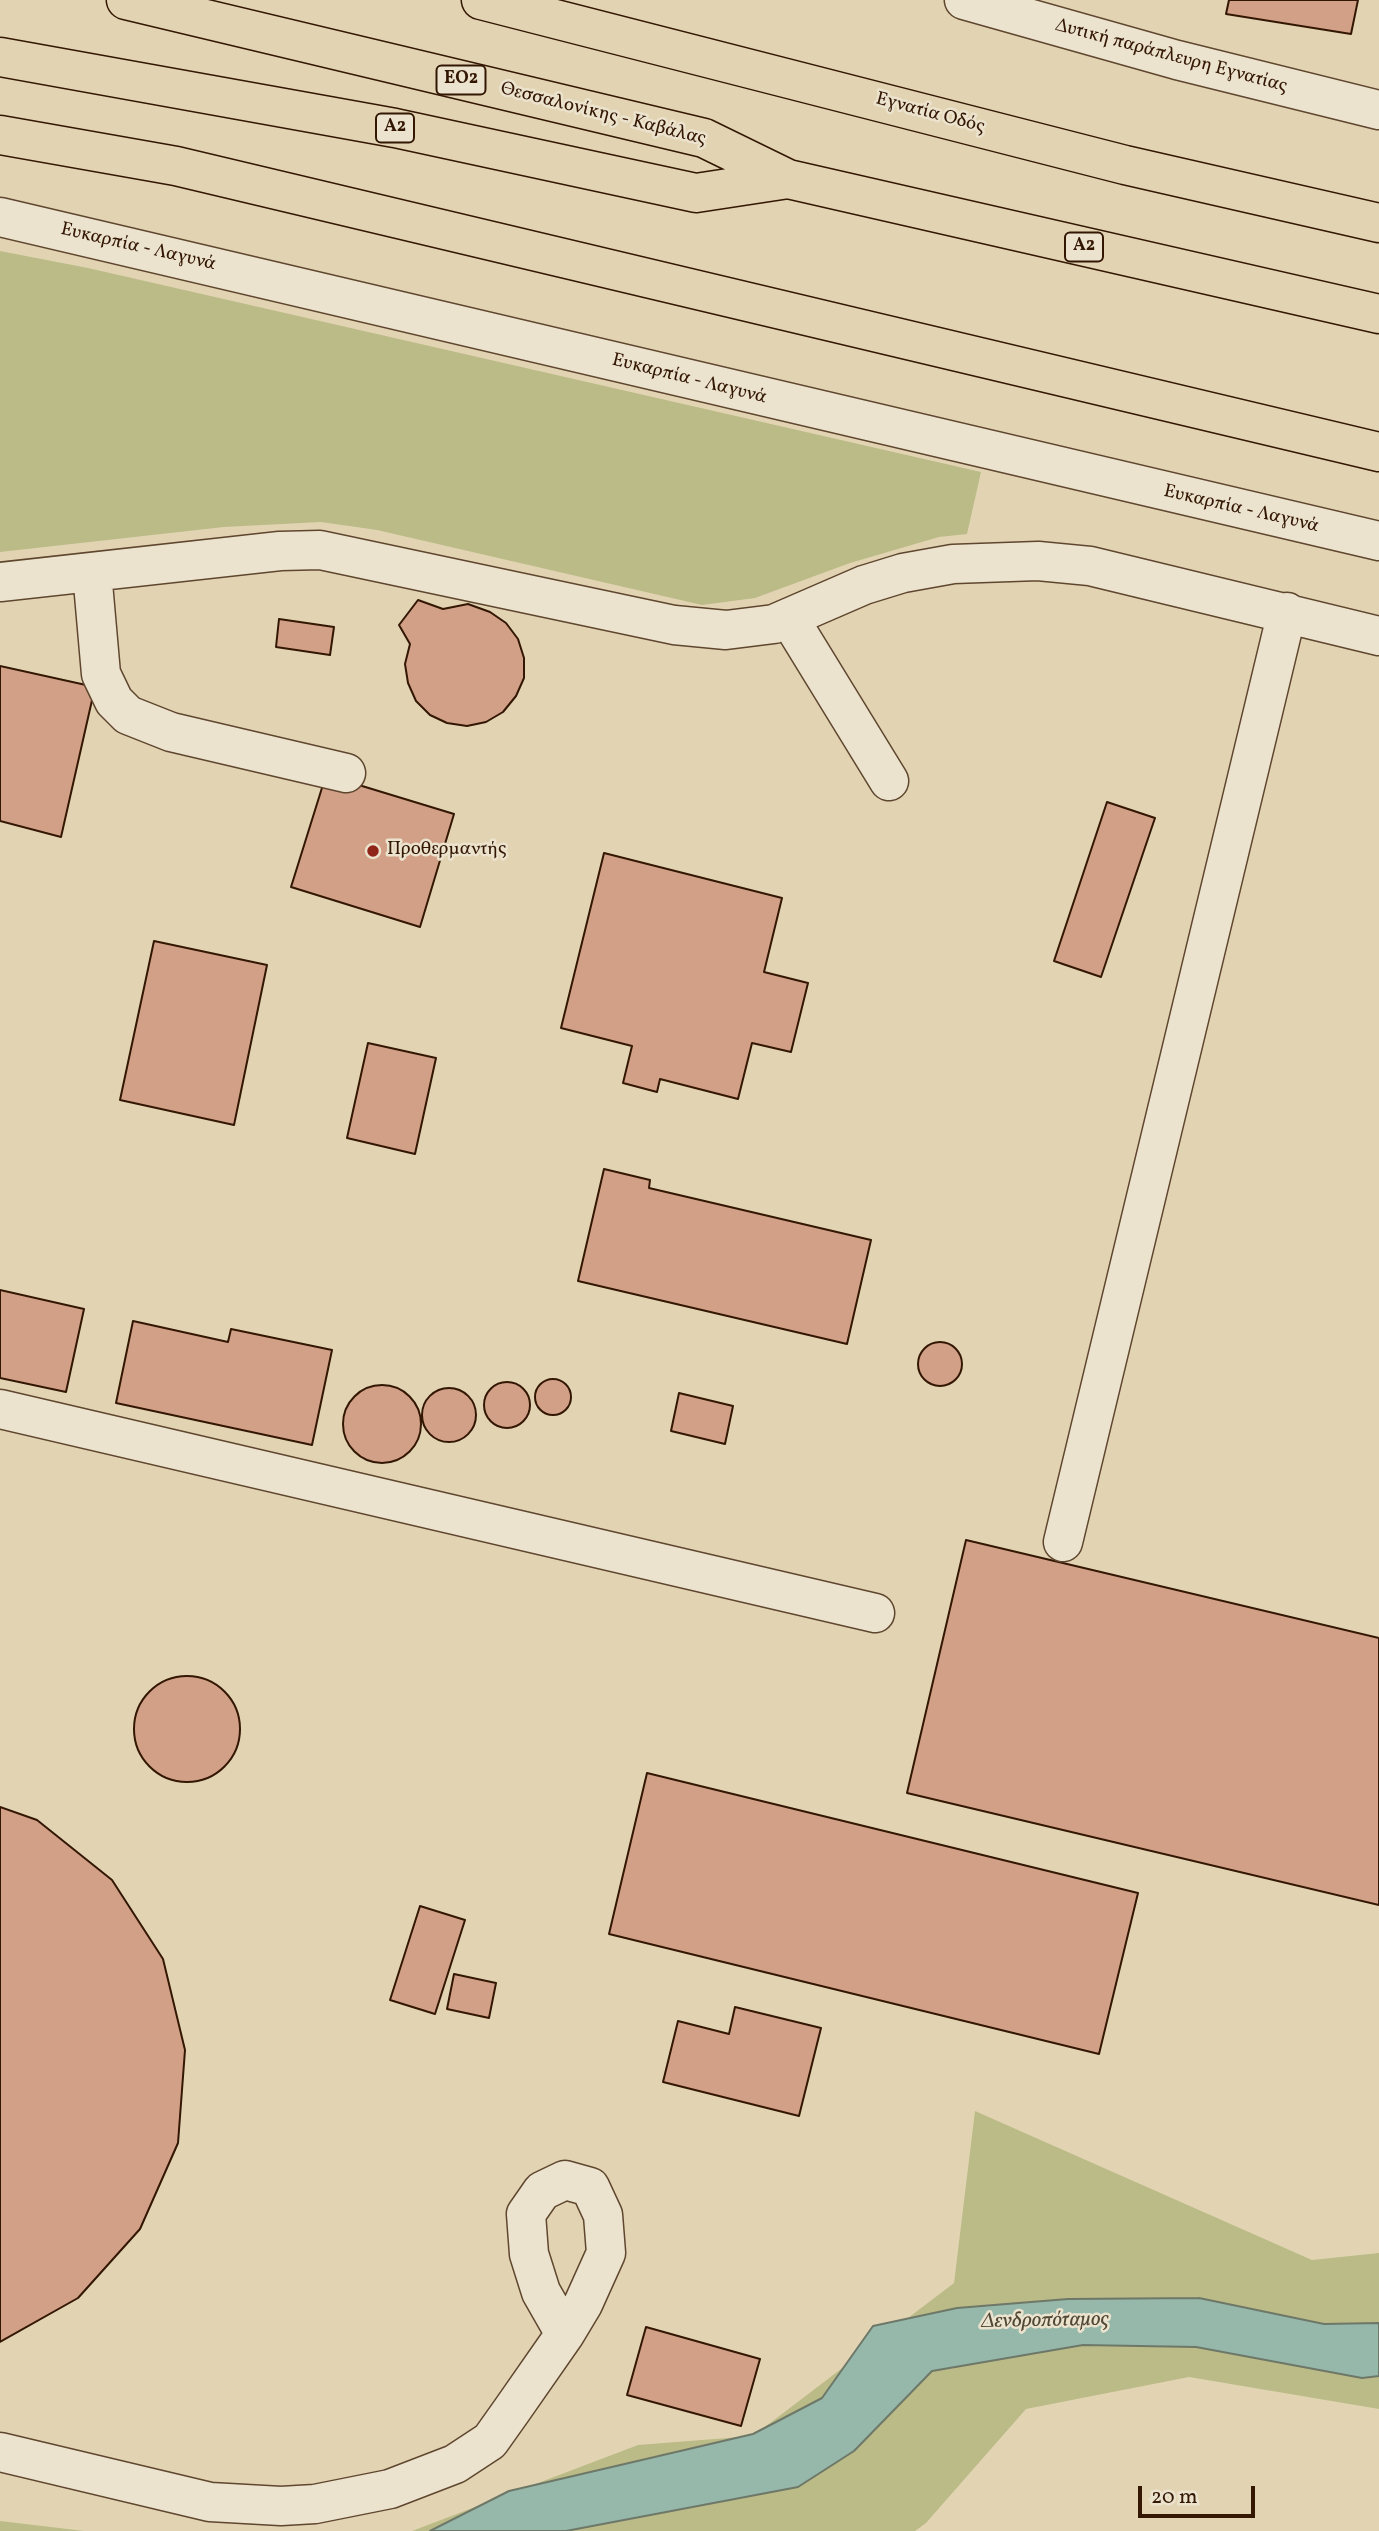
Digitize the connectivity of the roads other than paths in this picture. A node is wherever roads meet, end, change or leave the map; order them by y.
1 (126, 0) edge
2 (481, 0) edge
3 (964, 0) edge
4 (0, 57) edge
5 (1379, 110) edge
6 (0, 135) edge
7 (788, 179) junction
8 (0, 217) edge
9 (1379, 223) edge
10 (1379, 314) edge
11 (1379, 452) edge
12 (1379, 541) edge
13 (92, 572) junction
14 (0, 582) edge
15 (1287, 612) junction
16 (789, 618) junction
17 (1379, 636) edge
18 (346, 773) dead end
19 (889, 781) dead end
20 (0, 1409) edge
21 (1063, 1542) dead end
22 (875, 1613) dead end
23 (565, 2334) dead end
24 (0, 2452) edge

1 - 7 highway, Θεσσαλονίκης - Καβάλας / ΕΟ2
2 - 9 highway, Εγνατία Οδός
3 - 5 street, Δυτική παράπλευρη Εγνατίας
4 - 7 highway, Α2
6 - 11 highway
7 - 10 highway, Α2
8 - 12 street, Ευκαρπία - Λαγυνά
13 - 14 street
13 - 16 street
13 - 18 street
15 - 16 street
15 - 17 street
15 - 21 street
16 - 19 street
20 - 22 street
23 - 24 street

